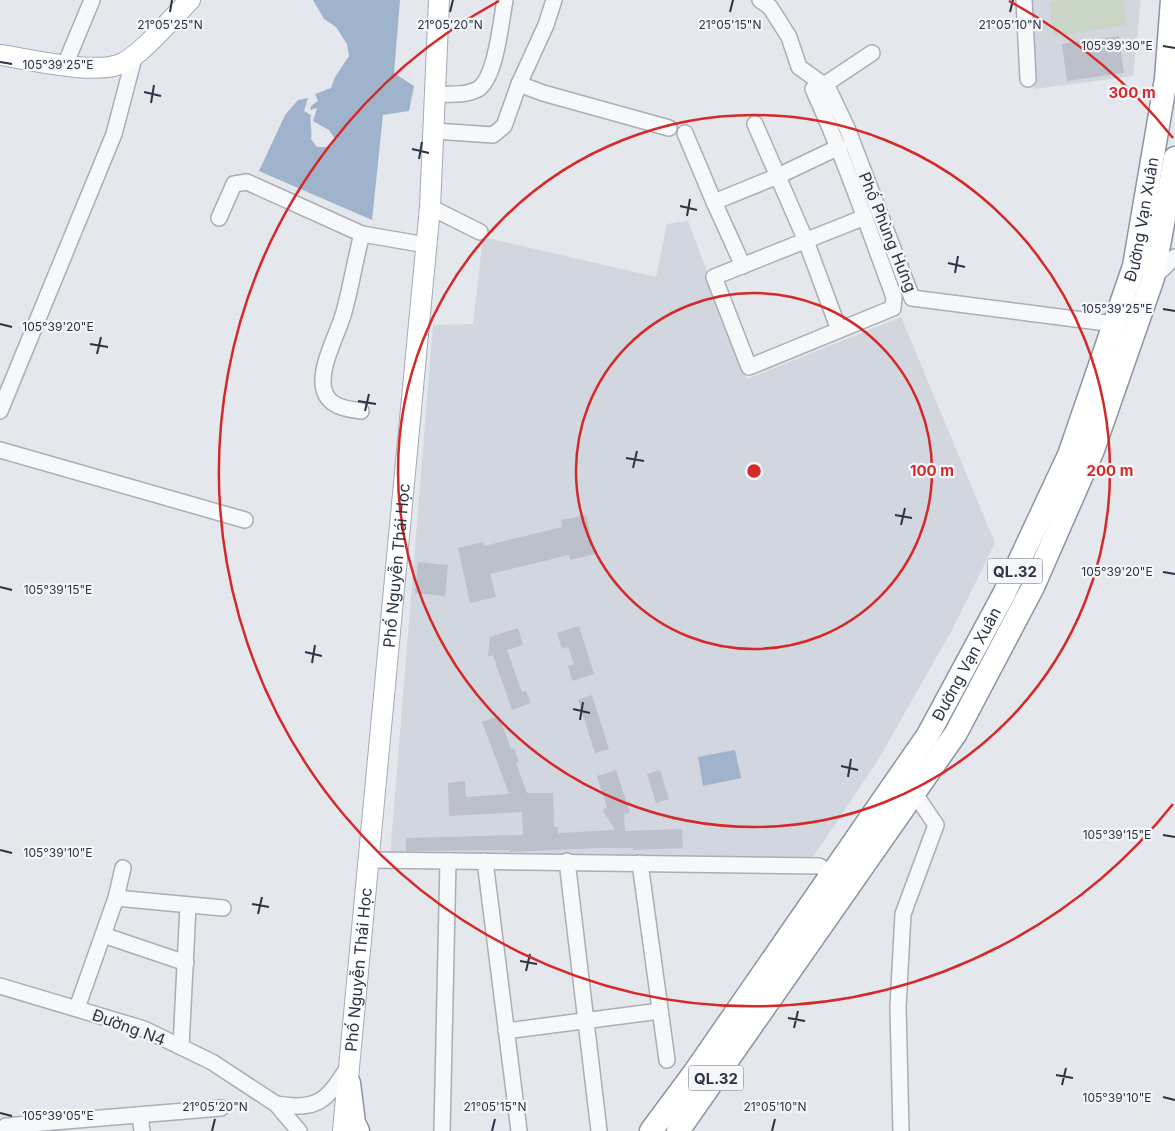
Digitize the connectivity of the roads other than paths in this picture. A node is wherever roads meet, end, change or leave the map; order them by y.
1 (92, 0) edge
2 (190, 0) edge
3 (439, 0) edge
4 (505, 0) edge
5 (554, 0) edge
6 (760, 0) edge
7 (1024, 0) edge
8 (1172, 0) edge
9 (872, 53) dead end
10 (136, 54) junction
11 (0, 55) edge
12 (65, 65) junction
13 (1028, 78) dead end
14 (519, 84) junction
15 (819, 87) junction
16 (435, 94) junction
17 (755, 124) dead end
18 (669, 128) dead end
19 (435, 131) junction
20 (685, 133) dead end
21 (839, 147) junction
22 (1175, 158) edge
23 (778, 176) junction
24 (714, 202) junction
25 (430, 207) junction
26 (219, 218) dead end
27 (865, 218) junction
28 (480, 232) dead end
29 (362, 234) junction
30 (806, 241) junction
31 (426, 245) junction
32 (1175, 257) edge
33 (743, 266) junction
34 (1154, 278) junction
35 (1114, 324) junction
36 (839, 330) junction
37 (0, 411) edge
38 (361, 411) dead end
39 (0, 450) edge
40 (1056, 508) junction
41 (246, 520) dead end
42 (915, 794) junction
43 (370, 860) junction
44 (448, 861) junction
45 (485, 861) junction
46 (567, 861) junction
47 (640, 863) junction
48 (122, 868) dead end
49 (832, 873) junction
50 (116, 898) junction
51 (188, 906) junction
52 (223, 908) dead end
53 (103, 935) junction
54 (186, 963) junction
55 (0, 986) edge
56 (77, 1008) junction
57 (660, 1011) junction
58 (586, 1020) junction
59 (754, 1025) junction
60 (506, 1031) junction
61 (181, 1047) junction
62 (667, 1060) dead end
63 (350, 1073) junction
64 (694, 1073) junction
65 (276, 1104) junction
66 (221, 1108) dead end
67 (140, 1115) junction
68 (5, 1131) edge
69 (142, 1131) edge
70 (298, 1131) edge
71 (343, 1131) edge
72 (358, 1131) edge
73 (442, 1131) edge
74 (519, 1131) edge
75 (599, 1131) edge
76 (638, 1131) edge
77 (651, 1131) edge
78 (678, 1131) edge
79 (694, 1131) edge
80 (901, 1131) edge

1 - 12 street
2 - 10 main road
3 - 16 main road, Phố Nguyễn Thái Học
4 - 16 street
5 - 14 street
6 - 15 street, Phố Phùng Hưng
7 - 13 street
8 - 35 highway, Đường Vạn Xuân / QL.32
9 - 15 street
10 - 12 main road
10 - 37 street
11 - 12 main road
14 - 18 street
14 - 19 street
15 - 21 street
15 - 35 street, Phố Phùng Hưng
16 - 19 main road, Phố Nguyễn Thái Học
17 - 23 street
19 - 25 main road, Phố Nguyễn Thái Học
20 - 24 street
21 - 23 street
21 - 27 street
22 - 34 highway, Đường Vạn Xuân / QL.32
23 - 24 street
23 - 30 street
24 - 33 street
25 - 28 street
25 - 31 main road, Phố Nguyễn Thái Học
26 - 29 street
27 - 30 street
27 - 36 street
29 - 31 street
29 - 38 street
30 - 33 street
30 - 36 street
31 - 43 main road, Phố Nguyễn Thái Học
32 - 34 street
33 - 36 street
34 - 40 highway, Đường Vạn Xuân / QL.32
35 - 40 highway, Đường Vạn Xuân / QL.32
39 - 41 street
40 - 42 highway, Đường Vạn Xuân / QL.32
40 - 49 highway, Đường Vạn Xuân / QL.32
42 - 59 highway, Đường Vạn Xuân / QL.32
42 - 80 street
43 - 44 street
43 - 63 main road, Phố Nguyễn Thái Học
44 - 45 street
44 - 73 street
45 - 46 street
45 - 60 street
46 - 47 street
46 - 58 street
47 - 49 street
47 - 57 street
48 - 50 street
49 - 64 highway, Đường Vạn Xuân / QL.32
50 - 51 street
50 - 53 street
51 - 52 street
51 - 54 street
53 - 54 street
53 - 56 street
54 - 61 street
55 - 56 street, Đường N4
56 - 61 street, Đường N4
57 - 58 street
57 - 62 street
58 - 60 street
58 - 75 street
59 - 78 highway, QL.32
59 - 79 highway
60 - 74 street
61 - 65 street, Đường N4
63 - 65 street
63 - 71 main road, Phố Nguyễn Thái Học
63 - 72 highway
64 - 76 highway
64 - 77 highway, QL.32
65 - 70 street
66 - 67 street
67 - 68 street
67 - 69 street

